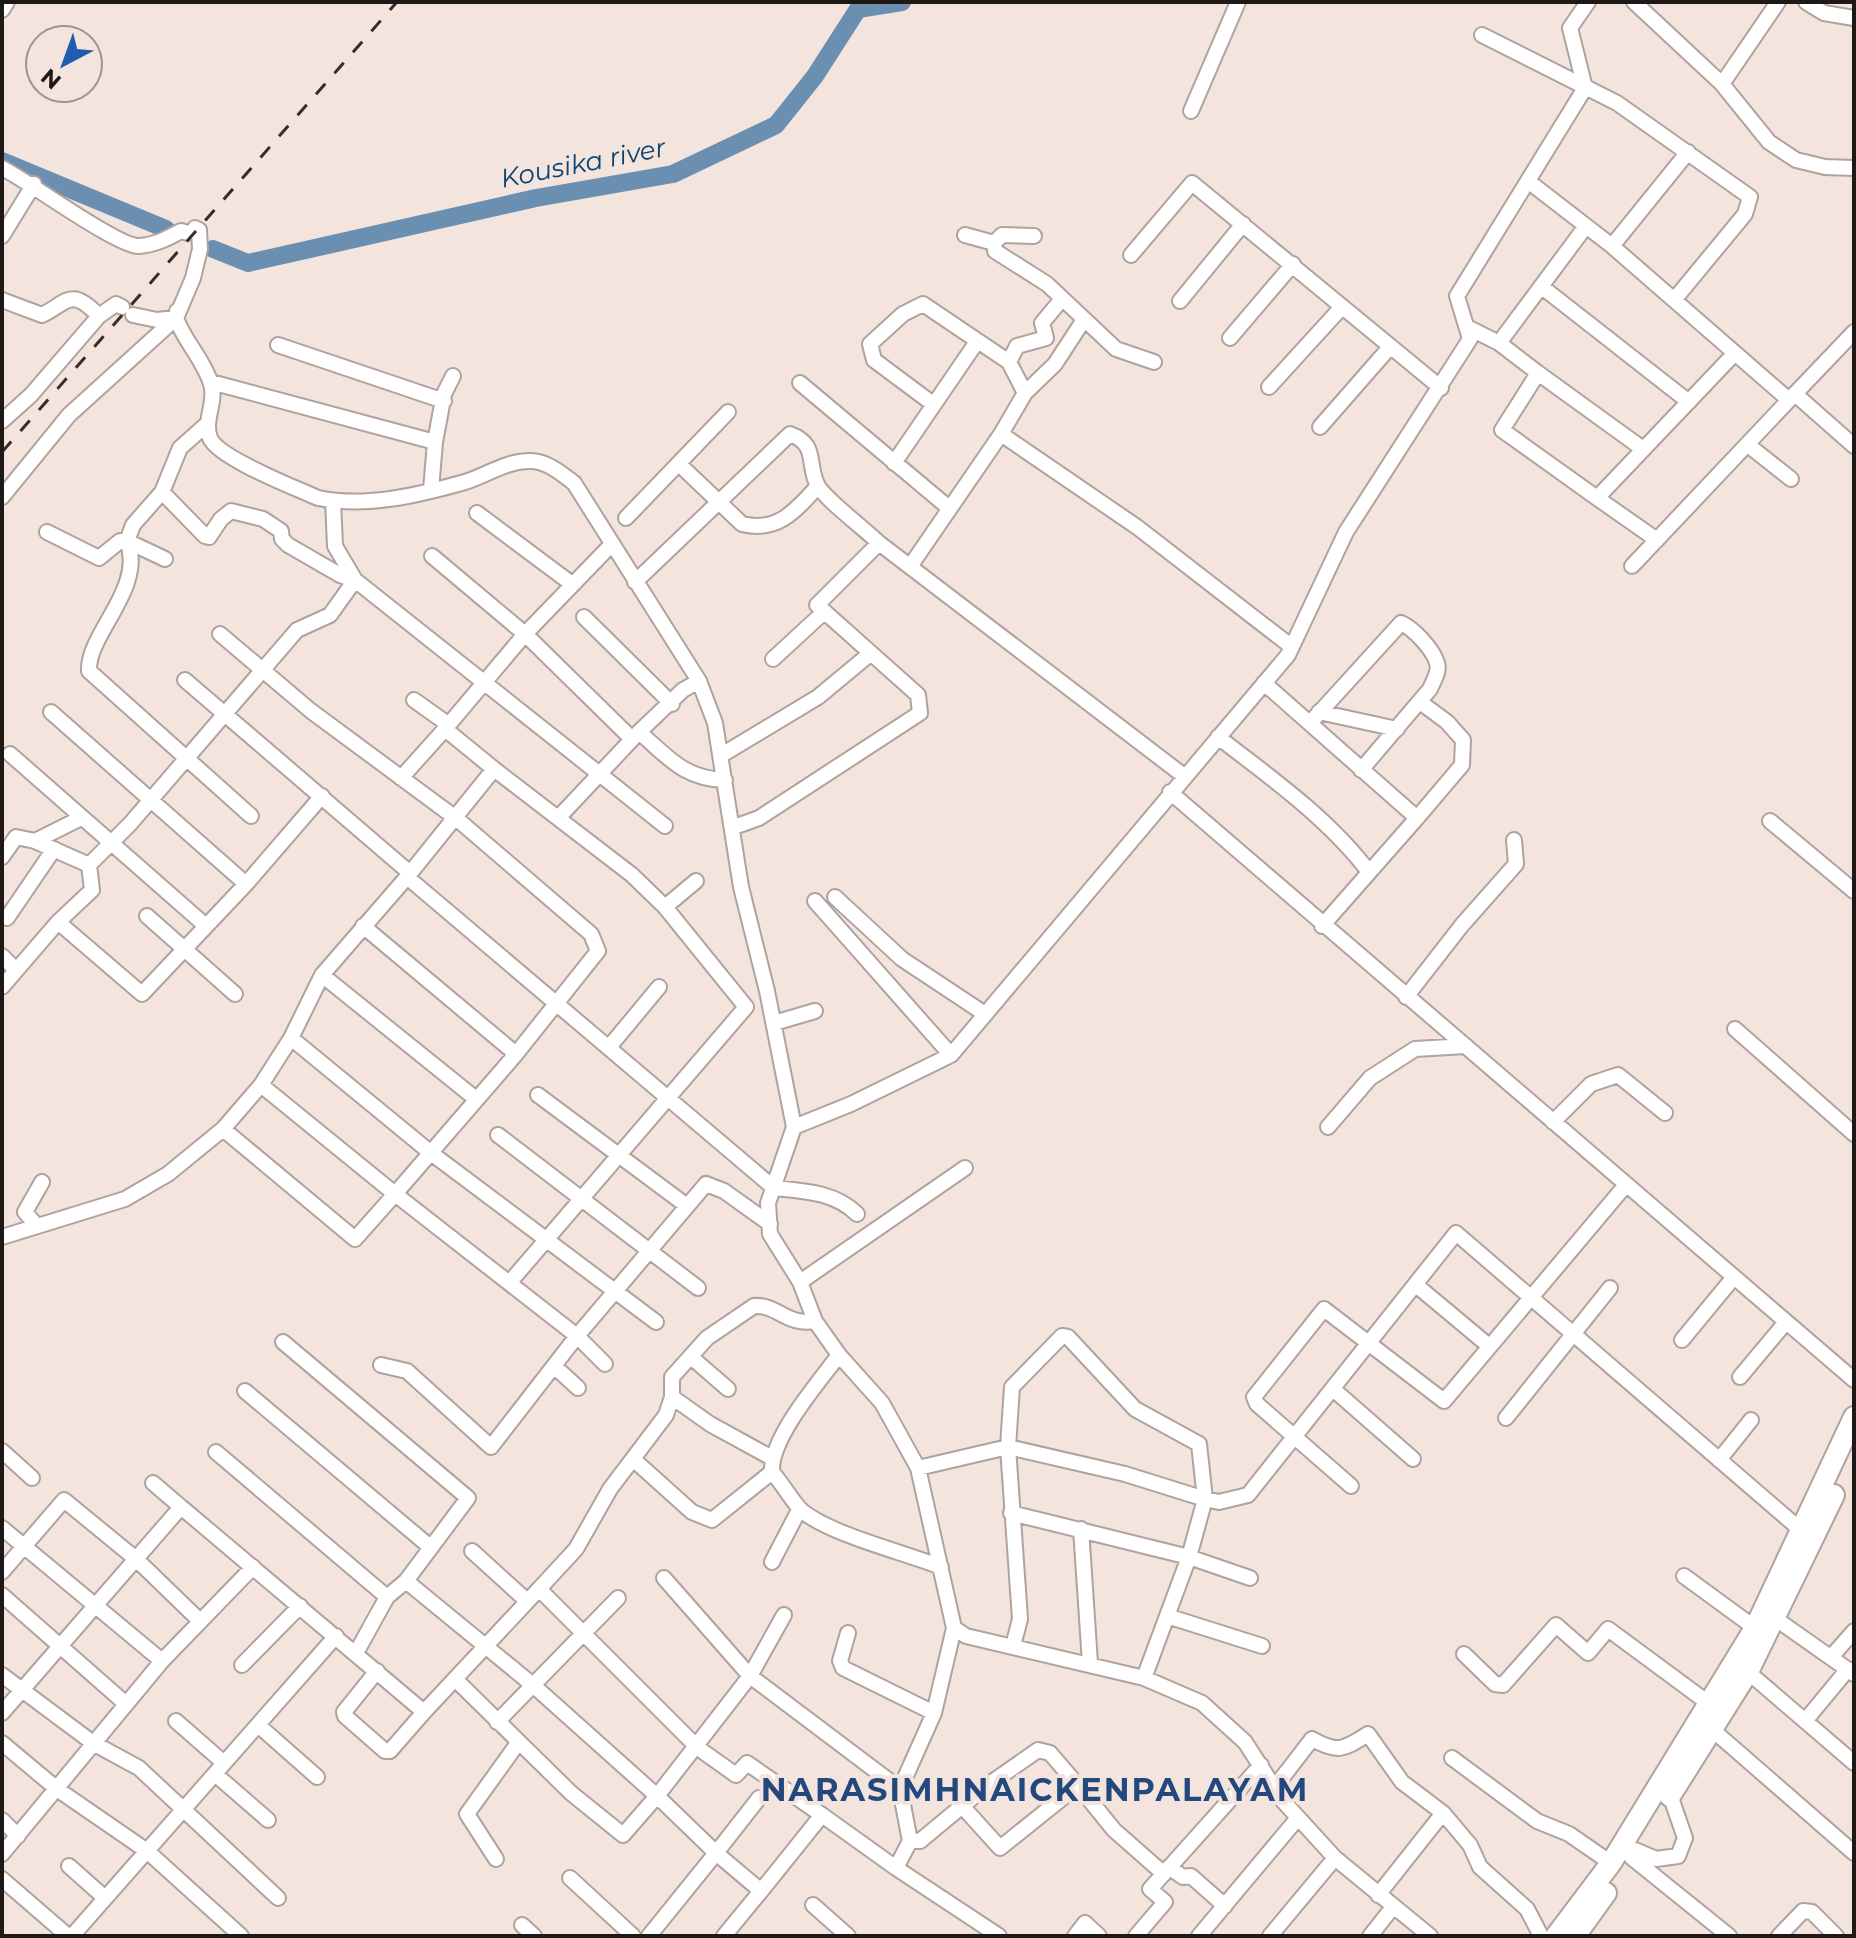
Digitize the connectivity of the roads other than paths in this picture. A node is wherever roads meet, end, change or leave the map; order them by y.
1 (7, 2) edge
2 (1238, 2) edge
3 (1588, 2) edge
4 (1634, 2) edge
5 (1778, 2) edge
6 (1806, 2) edge
7 (2, 10) edge
8 (1854, 18) edge
9 (1482, 35) dead end
10 (1722, 84) junction
11 (1585, 88) junction
12 (1191, 111) dead end
13 (1688, 152) junction
14 (2, 168) edge
15 (1854, 168) edge
16 (1528, 181) junction
17 (34, 184) junction
18 (1243, 224) junction
19 (1586, 226) junction
20 (965, 235) dead end
21 (2, 236) edge
22 (1034, 236) dead end
23 (994, 243) junction
24 (1612, 246) junction
25 (1131, 255) dead end
26 (1293, 264) junction
27 (1542, 287) junction
28 (1062, 299) junction
29 (2, 300) edge
30 (1674, 300) junction
31 (1180, 301) dead end
32 (1341, 308) junction
33 (177, 314) junction
34 (99, 316) junction
35 (1083, 321) junction
36 (1469, 328) junction
37 (1853, 336) edge
38 (1230, 338) dead end
39 (976, 343) junction
40 (1499, 343) junction
41 (278, 345) dead end
42 (1390, 347) junction
43 (1735, 353) junction
44 (1009, 362) junction
45 (1154, 362) dead end
46 (1538, 373) junction
47 (453, 376) dead end
48 (211, 382) junction
49 (800, 383) dead end
50 (1269, 387) dead end
51 (1441, 388) junction
52 (1025, 393) junction
53 (1792, 397) junction
54 (444, 401) junction
55 (1689, 402) junction
56 (933, 404) junction
57 (728, 412) dead end
58 (2, 421) edge
59 (207, 424) junction
60 (1320, 427) dead end
61 (1001, 434) junction
62 (435, 442) junction
63 (1748, 445) junction
64 (1854, 446) edge
65 (1643, 449) junction
66 (894, 463) junction
67 (680, 465) junction
68 (1791, 479) dead end
69 (818, 486) junction
70 (431, 490) junction
71 (162, 492) junction
72 (2, 497) edge
73 (1597, 498) junction
74 (333, 501) junction
75 (718, 503) junction
76 (949, 508) junction
77 (477, 513) dead end
78 (626, 518) dead end
79 (47, 532) dead end
80 (1657, 540) junction
81 (127, 541) junction
82 (879, 543) junction
83 (612, 544) junction
84 (432, 556) dead end
85 (165, 559) dead end
86 (911, 565) junction
87 (1632, 566) dead end
88 (355, 580) junction
89 (635, 582) junction
90 (572, 584) junction
91 (824, 612) junction
92 (584, 617) dead end
93 (220, 634) dead end
94 (525, 634) junction
95 (1292, 647) junction
96 (871, 653) junction
97 (773, 659) dead end
98 (263, 669) junction
99 (185, 680) dead end
100 (699, 681) junction
101 (1264, 683) junction
102 (482, 684) junction
103 (414, 700) dead end
104 (1420, 702) junction
105 (672, 704) junction
106 (51, 712) dead end
107 (225, 715) junction
108 (1314, 717) junction
109 (447, 727) junction
110 (1397, 729) junction
111 (636, 736) junction
112 (1218, 737) junction
113 (10, 754) dead end
114 (720, 756) junction
115 (186, 760) junction
116 (494, 769) junction
117 (1361, 770) junction
118 (599, 773) junction
119 (1184, 776) junction
120 (401, 778) junction
121 (725, 780) junction
122 (1170, 792) junction
123 (322, 796) junction
124 (149, 801) junction
125 (251, 816) dead end
126 (559, 817) junction
127 (81, 818) junction
128 (1417, 818) junction
129 (457, 819) junction
130 (1770, 821) dead end
131 (665, 826) dead end
132 (734, 827) junction
133 (2, 831) edge
134 (16, 837) junction
135 (1514, 840) dead end
136 (35, 841) junction
137 (111, 845) junction
138 (54, 849) junction
139 (2, 857) edge
140 (89, 865) junction
141 (1369, 872) junction
142 (409, 875) junction
143 (696, 881) dead end
144 (246, 884) junction
145 (1854, 891) edge
146 (835, 897) dead end
147 (815, 901) dead end
148 (665, 907) junction
149 (147, 916) dead end
150 (7, 918) dead end
151 (58, 922) junction
152 (206, 926) junction
153 (363, 926) junction
154 (1322, 926) junction
155 (184, 948) junction
156 (2, 956) edge
157 (16, 970) junction
158 (322, 975) junction
159 (2, 987) edge
160 (659, 987) dead end
161 (235, 994) dead end
162 (1406, 997) junction
163 (559, 1002) junction
164 (815, 1011) dead end
165 (985, 1014) junction
166 (774, 1023) junction
167 (1735, 1029) dead end
168 (291, 1038) junction
169 (610, 1046) junction
170 (1466, 1046) junction
171 (516, 1054) junction
172 (951, 1055) junction
173 (261, 1085) junction
174 (538, 1095) dead end
175 (670, 1096) junction
176 (476, 1099) junction
177 (1665, 1113) dead end
178 (1553, 1122) junction
179 (794, 1127) junction
180 (1328, 1127) dead end
181 (223, 1129) junction
182 (1854, 1134) edge
183 (498, 1135) dead end
184 (431, 1153) junction
185 (619, 1154) junction
186 (965, 1168) dead end
187 (42, 1182) dead end
188 (1625, 1186) junction
189 (774, 1188) junction
190 (395, 1194) junction
191 (580, 1198) junction
192 (687, 1206) junction
193 (857, 1214) dead end
194 (770, 1224) junction
195 (36, 1225) junction
196 (2, 1237) edge
197 (548, 1238) junction
198 (651, 1249) junction
199 (1734, 1277) junction
200 (510, 1282) junction
201 (800, 1282) junction
202 (1416, 1285) junction
203 (698, 1288) dead end
204 (1610, 1288) dead end
205 (616, 1289) junction
206 (1530, 1296) junction
207 (815, 1321) junction
208 (656, 1322) dead end
209 (1786, 1322) junction
210 (577, 1336) junction
211 (1575, 1336) junction
212 (1682, 1340) dead end
213 (283, 1342) dead end
214 (1370, 1345) junction
215 (1489, 1346) junction
216 (839, 1355) junction
217 (691, 1357) junction
218 (605, 1364) dead end
219 (381, 1365) dead end
220 (554, 1366) junction
221 (1740, 1377) dead end
222 (1854, 1380) edge
223 (578, 1388) dead end
224 (728, 1389) dead end
225 (1333, 1389) junction
226 (245, 1391) dead end
227 (672, 1397) junction
228 (1854, 1417) edge
229 (1506, 1418) dead end
230 (1751, 1420) dead end
231 (1294, 1436) junction
232 (1008, 1447) junction
233 (2, 1451) edge
234 (1854, 1451) edge
235 (216, 1452) dead end
236 (633, 1459) junction
237 (1413, 1459) dead end
238 (1719, 1460) junction
239 (772, 1465) junction
240 (918, 1468) junction
241 (32, 1478) dead end
242 (153, 1483) dead end
243 (1351, 1486) dead end
244 (1205, 1499) junction
245 (181, 1507) junction
246 (799, 1510) junction
247 (1011, 1513) junction
248 (2, 1528) edge
249 (1081, 1529) junction
250 (1802, 1531) junction
251 (23, 1546) junction
252 (429, 1546) junction
253 (472, 1551) dead end
254 (1189, 1557) junction
255 (136, 1559) junction
256 (772, 1562) dead end
257 (253, 1567) junction
258 (941, 1567) junction
259 (2, 1572) edge
260 (1684, 1576) dead end
261 (664, 1578) dead end
262 (1250, 1578) dead end
263 (406, 1581) junction
264 (539, 1589) junction
265 (2, 1595) edge
266 (387, 1597) junction
267 (618, 1598) dead end
268 (527, 1601) junction
269 (95, 1606) junction
270 (300, 1606) junction
271 (784, 1615) dead end
272 (1167, 1616) junction
273 (1776, 1619) junction
274 (200, 1621) junction
275 (954, 1628) junction
276 (1755, 1628) junction
277 (1854, 1631) edge
278 (848, 1633) dead end
279 (584, 1634) junction
280 (336, 1636) junction
281 (61, 1645) junction
282 (486, 1645) junction
283 (1013, 1646) junction
284 (1262, 1646) dead end
285 (356, 1653) junction
286 (1464, 1654) dead end
287 (1832, 1656) junction
288 (162, 1661) junction
289 (1090, 1663) junction
290 (242, 1665) dead end
291 (377, 1671) junction
292 (1748, 1672) junction
293 (1851, 1672) edge
294 (2, 1675) edge
295 (750, 1676) junction
296 (1144, 1678) junction
297 (455, 1679) junction
298 (534, 1686) junction
299 (21, 1691) junction
300 (126, 1704) junction
301 (424, 1712) junction
302 (2, 1713) edge
303 (934, 1713) junction
304 (1711, 1717) junction
305 (176, 1721) dead end
306 (1805, 1721) junction
307 (497, 1722) junction
308 (258, 1725) junction
309 (2, 1743) edge
310 (93, 1743) junction
311 (518, 1743) junction
312 (698, 1748) junction
313 (1452, 1758) dead end
314 (1854, 1763) edge
315 (1261, 1765) junction
316 (220, 1768) junction
317 (317, 1777) dead end
318 (1275, 1787) junction
319 (1080, 1788) junction
320 (57, 1789) junction
321 (900, 1789) junction
322 (1670, 1795) junction
323 (657, 1796) junction
324 (759, 1798) dead end
325 (963, 1807) junction
326 (183, 1809) junction
327 (1443, 1813) junction
328 (822, 1815) junction
329 (1297, 1819) junction
330 (2, 1820) edge
331 (268, 1820) dead end
332 (18, 1836) junction
333 (910, 1841) junction
334 (147, 1851) junction
335 (716, 1853) junction
336 (1633, 1853) junction
337 (1854, 1853) edge
338 (2, 1854) edge
339 (1335, 1858) junction
340 (496, 1859) dead end
341 (1611, 1863) junction
342 (69, 1866) dead end
343 (896, 1868) junction
344 (1166, 1870) junction
345 (570, 1878) dead end
346 (2, 1879) edge
347 (761, 1891) junction
348 (1378, 1895) junction
349 (105, 1898) junction
350 (278, 1898) dead end
351 (813, 1905) dead end
352 (1225, 1906) junction
353 (1393, 1907) junction
354 (522, 1925) dead end
355 (843, 1934) edge
356 (70, 1936) edge
357 (241, 1936) edge
358 (534, 1936) edge
359 (633, 1936) edge
360 (649, 1936) edge
361 (724, 1936) edge
362 (999, 1936) edge
363 (1075, 1936) edge
364 (1099, 1936) edge
365 (1136, 1936) edge
366 (1199, 1936) edge
367 (1270, 1936) edge
368 (1370, 1936) edge
369 (1430, 1936) edge
370 (1541, 1936) edge
371 (1556, 1936) edge
372 (1575, 1936) edge
373 (1729, 1936) edge
374 (1779, 1936) edge
375 (1836, 1936) edge

1 - 7 street
2 - 12 street
3 - 11 street
4 - 10 street
5 - 10 street
6 - 8 street
9 - 11 street
10 - 15 street
11 - 13 street
11 - 16 street
13 - 24 street
13 - 30 street
14 - 17 street
16 - 19 street
16 - 36 street
17 - 21 street
17 - 33 street
18 - 25 street
18 - 26 street
18 - 31 street
19 - 24 street
19 - 27 street
20 - 23 street
22 - 23 street
23 - 28 street
24 - 30 street
26 - 32 street
26 - 38 street
27 - 40 street
27 - 55 street
28 - 35 street
28 - 44 street
29 - 34 street
30 - 43 street
32 - 42 street
32 - 50 street
33 - 34 street
33 - 48 street
33 - 72 street
34 - 58 street
35 - 45 street
35 - 52 street
36 - 40 street
36 - 51 street
37 - 53 street
39 - 44 street
39 - 56 street
39 - 56 street
40 - 46 street
41 - 54 street
42 - 51 street
42 - 60 street
43 - 53 street
43 - 55 street
44 - 52 street
46 - 65 street
46 - 73 street
47 - 54 street
48 - 59 street
48 - 62 street
49 - 66 street
51 - 95 street
52 - 61 street
53 - 63 street
53 - 64 street
54 - 62 street
55 - 65 street
56 - 66 street
57 - 67 street
59 - 71 street
59 - 74 street
61 - 76 street
61 - 95 street
62 - 70 street
63 - 68 street
63 - 80 street
65 - 73 street
66 - 76 street
67 - 75 street
67 - 78 street
69 - 75 street
69 - 75 street
69 - 82 street
70 - 74 street
70 - 83 street
71 - 81 street
71 - 88 street
73 - 80 street
74 - 88 street
75 - 89 street
76 - 86 street
77 - 90 street
79 - 81 street
80 - 87 street
81 - 85 street
81 - 115 street
82 - 86 street
82 - 91 street
83 - 89 street
83 - 90 street
84 - 94 street
86 - 119 street
88 - 98 street
88 - 102 street
89 - 100 street
90 - 94 street
91 - 96 street
91 - 97 street
92 - 105 street
93 - 98 street
94 - 102 street
94 - 111 street
95 - 101 street
96 - 114 street
96 - 132 street
98 - 107 street
98 - 120 street
99 - 107 street
100 - 105 street
100 - 114 street
101 - 108 street
101 - 112 street
102 - 109 street
102 - 118 street
103 - 109 street
104 - 108 street
104 - 110 street
104 - 128 street
105 - 111 street
106 - 124 street
107 - 115 street
107 - 123 street
108 - 110 street
108 - 117 street
109 - 116 street
109 - 120 street
110 - 117 street
111 - 118 street
111 - 121 street
112 - 119 street
112 - 141 street
113 - 127 street
114 - 121 street
115 - 124 street
115 - 125 street
116 - 126 street
116 - 129 street
117 - 128 street
118 - 126 street
118 - 131 street
119 - 122 street
120 - 129 street
121 - 132 street
122 - 154 street
122 - 165 street
123 - 142 street
123 - 144 street
124 - 137 street
124 - 144 street
126 - 148 street
127 - 136 street
127 - 137 street
128 - 141 street
129 - 142 street
129 - 163 street
130 - 145 street
132 - 166 street
133 - 134 street
134 - 136 street
134 - 139 street
135 - 162 street
136 - 138 street
137 - 140 street
137 - 152 street
138 - 140 street
138 - 150 street
140 - 151 street
141 - 154 street
142 - 153 street
142 - 163 street
143 - 148 street
144 - 152 street
146 - 165 street
147 - 172 street
148 - 175 street
149 - 155 street
151 - 155 street
151 - 157 street
152 - 155 street
153 - 158 street
153 - 171 street
154 - 162 street
155 - 161 street
156 - 157 street
157 - 159 street
158 - 168 street
158 - 176 street
160 - 169 street
162 - 170 street
163 - 169 street
163 - 171 street
164 - 166 street
165 - 172 street
166 - 179 street
167 - 182 street
168 - 173 street
168 - 184 street
169 - 175 street
170 - 178 street
170 - 180 street
171 - 176 street
172 - 179 street
173 - 181 street
173 - 190 street
174 - 185 street
175 - 185 street
175 - 189 street
176 - 184 street
177 - 178 street
178 - 188 street
179 - 189 street
181 - 190 street
181 - 195 street
183 - 191 street
184 - 190 street
184 - 197 street
185 - 191 street
185 - 192 street
186 - 201 street
187 - 195 street
188 - 199 street
188 - 206 street
189 - 193 street
189 - 194 street
190 - 200 street
191 - 197 street
191 - 198 street
192 - 194 street
192 - 198 street
194 - 201 street
195 - 196 street
197 - 200 street
197 - 205 street
198 - 203 street
198 - 205 street
199 - 209 street
199 - 212 street
200 - 210 street
201 - 207 street
202 - 206 street
202 - 214 street
202 - 215 street
204 - 211 street
205 - 208 street
205 - 210 street
206 - 211 street
206 - 215 street
207 - 216 street
207 - 217 street
209 - 221 street
209 - 222 street
210 - 218 street
210 - 220 street
211 - 229 street
211 - 238 street
213 - 252 street
214 - 215 street
214 - 225 street
214 - 231 street
216 - 239 street
216 - 240 street
217 - 224 street
217 - 227 street
219 - 220 street
220 - 223 street
225 - 231 street
225 - 237 street
226 - 252 street
227 - 236 street
227 - 239 street
228 - 250 highway
230 - 238 street
231 - 243 street
231 - 244 street
232 - 240 street
232 - 244 street
232 - 244 street
232 - 247 street
233 - 241 street
234 - 273 highway
235 - 266 street
236 - 239 street
236 - 264 street
238 - 250 street
239 - 246 street
240 - 258 street
242 - 245 street
244 - 254 street
245 - 255 street
245 - 257 street
246 - 256 street
246 - 258 street
247 - 249 street
247 - 283 street
248 - 251 street
249 - 254 street
249 - 289 street
250 - 276 highway
251 - 255 street
251 - 259 street
251 - 269 street
252 - 263 street
253 - 268 street
254 - 262 street
254 - 272 street
255 - 269 street
255 - 274 street
257 - 270 street
257 - 274 street
258 - 275 street
260 - 276 street
261 - 295 street
263 - 266 street
263 - 282 street
264 - 268 street
264 - 279 street
265 - 281 street
266 - 285 street
267 - 279 street
268 - 282 street
269 - 281 street
269 - 288 street
270 - 280 street
270 - 290 street
271 - 295 street
272 - 284 street
272 - 296 street
273 - 287 street
273 - 292 highway
274 - 288 street
275 - 283 street
275 - 303 street
276 - 304 highway
277 - 287 street
278 - 303 street
279 - 298 street
279 - 312 street
280 - 285 street
280 - 308 street
281 - 299 street
281 - 300 street
282 - 297 street
282 - 298 street
283 - 289 street
285 - 291 street
286 - 304 street
287 - 293 street
288 - 300 street
289 - 296 street
291 - 301 street
291 - 301 street
292 - 304 highway
292 - 306 street
293 - 306 street
294 - 299 street
295 - 312 street
295 - 321 street
296 - 315 street
297 - 301 street
297 - 307 street
298 - 307 street
298 - 323 street
299 - 302 street
299 - 310 street
300 - 310 street
303 - 321 street
304 - 322 highway
304 - 337 street
304 - 341 highway
305 - 316 street
306 - 314 street
307 - 311 street
308 - 316 street
308 - 317 street
309 - 320 street
310 - 320 street
310 - 326 street
311 - 323 street
311 - 340 street
312 - 323 street
312 - 328 street
313 - 341 street
315 - 318 street
315 - 344 street
316 - 326 street
316 - 331 street
318 - 327 street
318 - 329 street
319 - 325 street
319 - 325 street
319 - 344 street
320 - 332 street
320 - 334 street
321 - 333 street
322 - 336 highway
322 - 336 street
323 - 335 street
324 - 335 street
325 - 333 street
326 - 334 street
326 - 350 street
327 - 348 street
327 - 370 street
328 - 343 street
328 - 347 street
329 - 339 street
329 - 352 street
330 - 332 street
332 - 338 street
333 - 343 street
334 - 349 street
334 - 357 street
335 - 347 street
335 - 360 street
336 - 372 highway
336 - 373 street
339 - 348 street
339 - 367 street
341 - 371 highway
342 - 349 street
343 - 362 street
344 - 352 street
344 - 365 street
345 - 359 street
346 - 356 street
347 - 361 street
348 - 353 street
349 - 356 street
351 - 355 street
352 - 366 street
353 - 368 street
353 - 369 street
354 - 358 street
363 - 364 street
374 - 375 street

